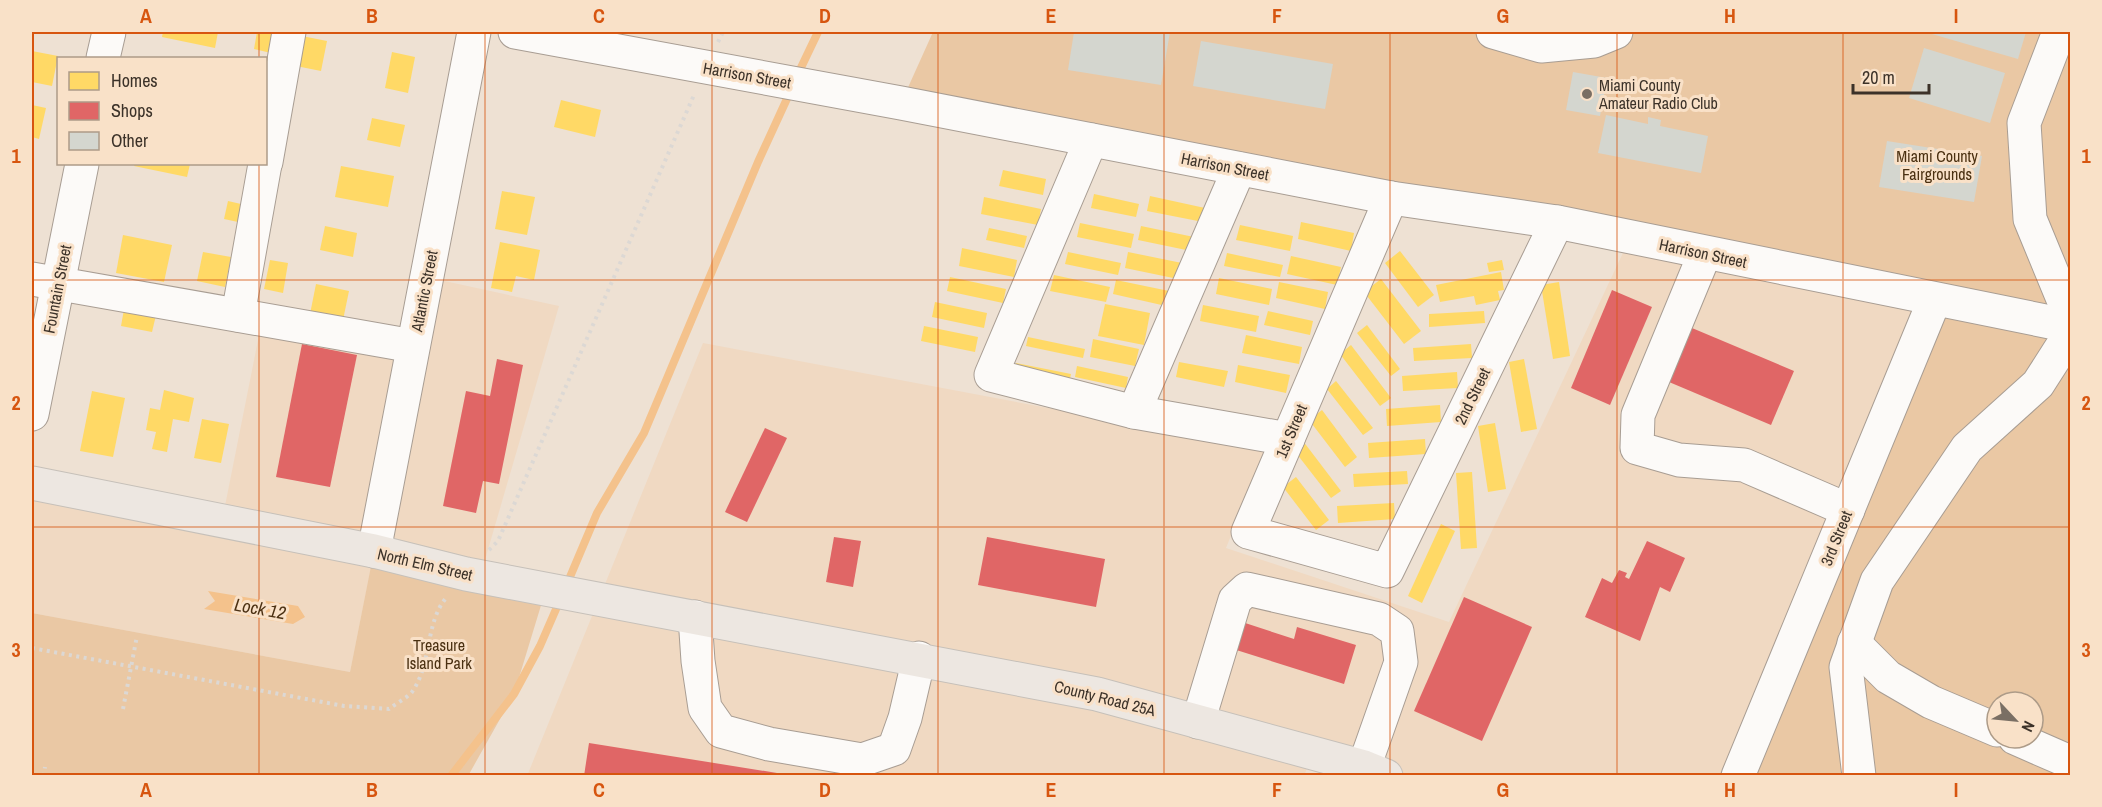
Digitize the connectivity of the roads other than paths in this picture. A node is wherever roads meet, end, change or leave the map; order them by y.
1 (109, 32) edge
2 (289, 32) edge
3 (474, 32) edge
4 (514, 32) edge
5 (1493, 32) edge
6 (1616, 32) edge
7 (2059, 32) edge
8 (103, 57) edge
9 (1091, 140) junction
10 (267, 152) edge
11 (82, 165) edge
12 (265, 165) edge
13 (1239, 169) junction
14 (1391, 198) junction
15 (1557, 222) junction
16 (1705, 253) junction
17 (45, 282) edge
18 (1935, 301) junction
19 (238, 315) junction
20 (2070, 316) edge
21 (2070, 326) edge
22 (2070, 334) edge
23 (413, 346) junction
24 (1134, 412) junction
25 (32, 414) edge
26 (1288, 439) junction
27 (32, 483) edge
28 (1848, 510) junction
29 (374, 551) junction
30 (1387, 571) joint
31 (695, 617) junction
32 (819, 641) joint
33 (1854, 643) junction
34 (919, 658) junction
35 (1198, 722) junction
36 (1985, 725) edge
37 (2042, 750) edge
38 (2070, 762) edge
39 (1375, 771) edge
40 (1738, 776) edge
41 (1859, 776) edge

1 - 8 street
2 - 10 street
3 - 23 street, Atlantic Street
4 - 9 street, Harrison Street
5 - 6 street
7 - 20 street
9 - 13 street, Harrison Street
9 - 24 street
11 - 17 street, Fountain Street
12 - 19 street
13 - 14 street, Harrison Street
13 - 24 street
14 - 15 street, Harrison Street
14 - 26 street, 1st Street
15 - 16 street, Harrison Street
15 - 30 street, 2nd Street
16 - 18 street, Harrison Street
16 - 28 street
17 - 19 street
17 - 25 street, Fountain Street
18 - 21 street, Harrison Street
18 - 28 street, 3rd Street
19 - 23 street
22 - 33 street
23 - 29 street, Atlantic Street
24 - 26 street
26 - 30 street, 1st Street
27 - 29 main road, North Elm Street
28 - 40 street, 3rd Street
29 - 31 main road, North Elm Street
31 - 32 main road, North Elm Street
31 - 34 street
32 - 34 main road, County Road 25A
33 - 36 street
33 - 41 street
34 - 35 main road, County Road 25A
35 - 39 main road, County Road 25A
35 - 39 street
37 - 38 street

